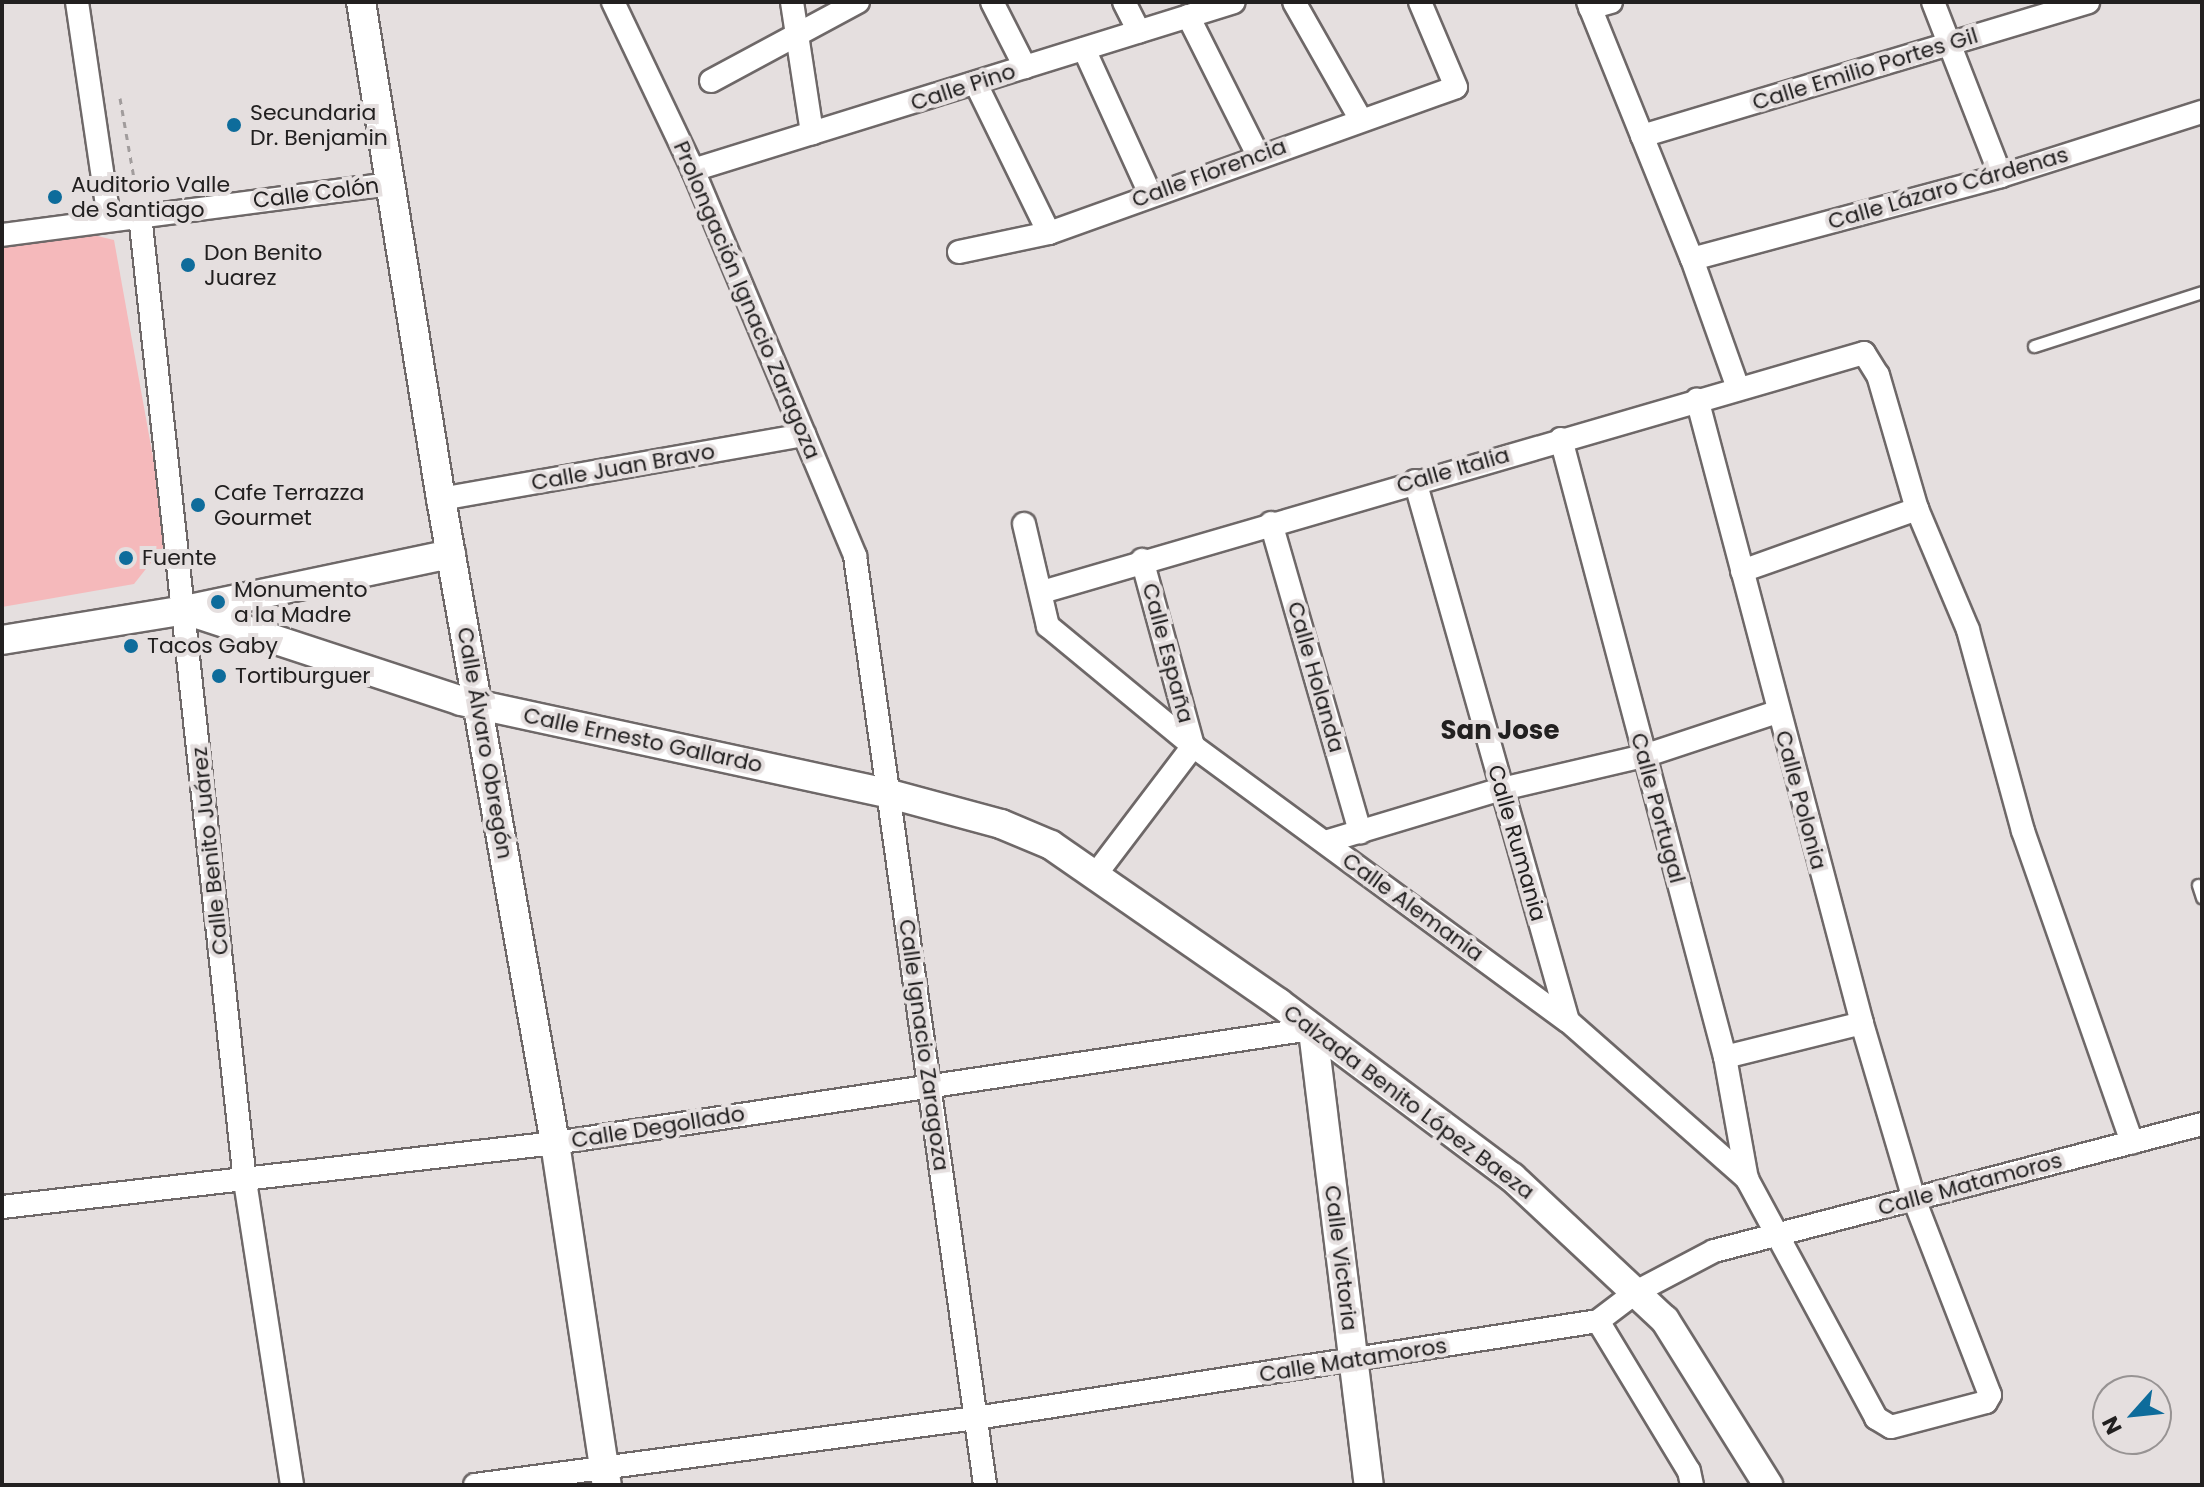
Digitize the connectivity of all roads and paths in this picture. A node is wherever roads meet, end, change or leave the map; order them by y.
1 (77, 2) edge
2 (361, 2) edge
3 (613, 2) edge
4 (792, 2) edge
5 (858, 2) edge
6 (992, 2) edge
7 (1124, 2) edge
8 (1234, 2) edge
9 (1294, 2) edge
10 (1420, 2) edge
11 (1933, 2) edge
12 (2088, 2) edge
13 (1596, 4) edge
14 (1188, 16) junction
15 (1139, 31) junction
16 (795, 36) junction
17 (1949, 44) junction
18 (1084, 49) junction
19 (1025, 67) junction
20 (711, 81) dead end
21 (976, 84) junction
22 (120, 98) dead end
23 (2202, 112) edge
24 (1361, 120) junction
25 (812, 133) junction
26 (1642, 136) junction
27 (1258, 155) junction
28 (693, 170) junction
29 (2001, 176) junction
30 (391, 184) junction
31 (1150, 194) junction
32 (140, 215) junction
33 (109, 218) junction
34 (1049, 233) junction
35 (2, 235) edge
36 (959, 252) dead end
37 (1692, 259) junction
38 (2202, 292) edge
39 (2034, 346) dead end
40 (1738, 388) junction
41 (1697, 399) junction
42 (804, 435) junction
43 (1561, 439) junction
44 (1415, 481) junction
45 (441, 499) junction
46 (1917, 509) junction
47 (1271, 523) junction
48 (1024, 524) dead end
49 (451, 554) junction
50 (1142, 560) junction
51 (1742, 571) junction
52 (1042, 592) junction
53 (862, 605) joint
54 (185, 610) junction
55 (2, 640) edge
56 (479, 705) junction
57 (1777, 712) junction
58 (1193, 746) junction
59 (1644, 756) junction
60 (1502, 789) junction
61 (890, 794) junction
62 (1360, 832) junction
63 (1325, 842) junction
64 (1096, 874) junction
65 (2198, 885) dead end
66 (2202, 897) edge
67 (1568, 1021) junction
68 (1862, 1023) junction
69 (1312, 1030) junction
70 (1725, 1057) junction
71 (930, 1083) junction
72 (2202, 1124) edge
73 (2132, 1142) junction
74 (555, 1143) junction
75 (1747, 1179) junction
76 (245, 1181) junction
77 (1914, 1199) junction
78 (2, 1207) edge
79 (1780, 1234) junction
80 (1636, 1292) junction
81 (1598, 1321) junction
82 (1354, 1361) junction
83 (976, 1418) junction
84 (606, 1477) edge
85 (292, 1485) edge
86 (475, 1485) edge
87 (985, 1485) edge
88 (1369, 1485) edge
89 (1692, 1485) edge
90 (1768, 1485) edge

1 - 33 street
2 - 30 street, Calle Álvaro Obregón
3 - 28 street, Prolongación Ignacio Zaragoza
4 - 16 street
5 - 16 street
6 - 19 street
7 - 15 street
8 - 14 street, Calle Pino
9 - 24 street
10 - 24 street, Calle Florencia
11 - 17 street
12 - 17 street, Calle Emilio Portes Gil
13 - 26 street
14 - 15 street, Calle Pino
14 - 27 street
15 - 18 street, Calle Pino
16 - 20 street
16 - 25 street
17 - 26 street, Calle Emilio Portes Gil
17 - 29 street
18 - 19 street, Calle Pino
18 - 31 street
19 - 21 street, Calle Pino
21 - 25 street, Calle Pino
21 - 34 street
22 - 32 path
23 - 29 street, Calle Lázaro Cárdenas
24 - 27 street, Calle Florencia
25 - 28 street, Calle Pino
26 - 37 street
27 - 31 street, Calle Florencia
28 - 42 street, Prolongación Ignacio Zaragoza
29 - 37 street, Calle Lázaro Cárdenas
30 - 32 street, Calle Colón
30 - 45 street, Calle Álvaro Obregón
31 - 34 street, Calle Florencia
32 - 33 street, Calle Colón
32 - 54 street, Calle Benito Juárez
33 - 35 street, Calle Colón
34 - 36 street, Calle Florencia
37 - 40 street
38 - 39 lane
40 - 41 street, Calle Italia
40 - 46 street, Calle Italia
41 - 43 street, Calle Italia
41 - 51 street, Calle Polonia
42 - 45 street, Calle Juan Bravo
42 - 53 street, Prolongación Ignacio Zaragoza
43 - 44 street, Calle Italia
43 - 59 street, Calle Portugal
44 - 47 street, Calle Italia
44 - 60 street, Calle Rumania
45 - 49 street, Calle Álvaro Obregón
46 - 51 street
46 - 73 street
47 - 50 street, Calle Italia
47 - 62 street, Calle Holanda
48 - 52 street, Calle Alemania
49 - 54 street
49 - 56 street, Calle Álvaro Obregón
50 - 52 street, Calle Italia
50 - 58 street, Calle España
51 - 57 street, Calle Polonia
52 - 58 street, Calle Alemania
53 - 61 street, Calle Ignacio Zaragoza
54 - 55 street
54 - 56 street, Calle Ernesto Gallardo
54 - 76 street, Calle Benito Juárez
56 - 61 street, Calle Ernesto Gallardo
56 - 74 street, Calle Álvaro Obregón
57 - 59 street
57 - 68 street, Calle Polonia
58 - 63 street, Calle Alemania
58 - 64 street
59 - 60 street
59 - 70 street, Calle Portugal
60 - 62 street
60 - 67 street, Calle Rumania
61 - 64 street, Calle Ernesto Gallardo
61 - 71 street, Calle Ignacio Zaragoza
62 - 63 street
63 - 67 street, Calle Alemania
64 - 69 street, Calzada Benito López Baeza
65 - 66 lane
67 - 75 street, Calle Alemania
68 - 70 street
68 - 77 street, Calle Polonia
69 - 71 street, Calle Degollado
69 - 80 street, Calzada Benito López Baeza
69 - 82 street, Calle Victoria
70 - 75 street, Calle Portugal
71 - 74 street, Calle Degollado
71 - 83 street, Calle Ignacio Zaragoza
72 - 73 street, Calle Matamoros
73 - 77 street, Calle Matamoros
74 - 76 street, Calle Degollado
74 - 84 street, Calle Álvaro Obregón
75 - 79 street, Calle Alemania
76 - 78 street, Calle Degollado
76 - 85 street, Calle Benito Juárez
77 - 79 street, Calle Matamoros
77 - 79 street, Calle Polonia
79 - 80 street, Calle Matamoros
80 - 81 street, Calle Matamoros
80 - 90 street, Calzada Benito López Baeza
81 - 82 street, Calle Matamoros
81 - 89 street
82 - 83 street, Calle Matamoros
82 - 88 street, Calle Victoria
83 - 84 street, Calle Matamoros
83 - 87 street, Calle Ignacio Zaragoza
84 - 86 street, Calle Matamoros

